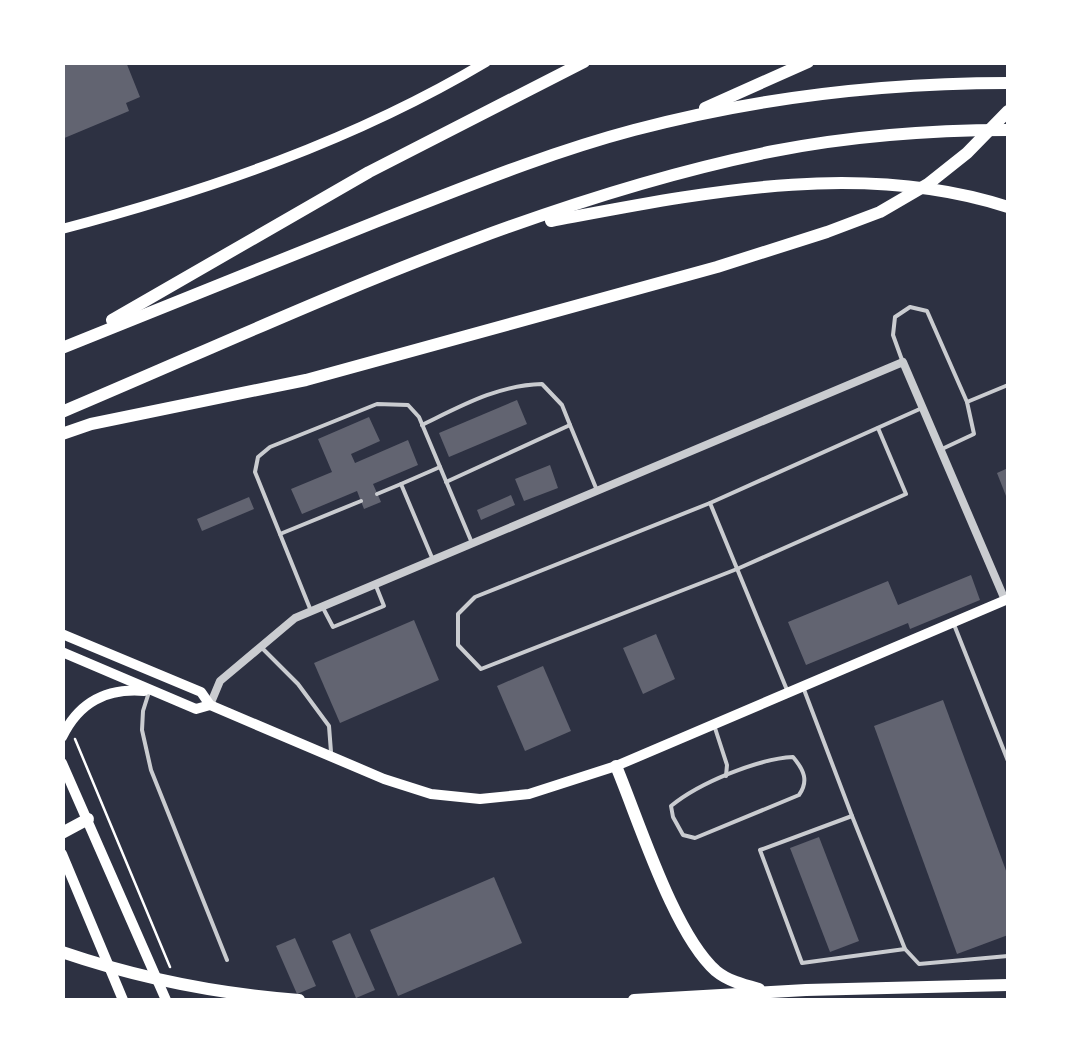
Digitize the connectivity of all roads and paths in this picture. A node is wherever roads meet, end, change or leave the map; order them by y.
1 (486, 62) edge
2 (584, 62) edge
3 (808, 62) edge
4 (1008, 83) edge
5 (1008, 111) edge
6 (674, 120) junction
7 (1008, 130) edge
8 (1008, 207) edge
9 (62, 230) edge
10 (504, 230) junction
11 (65, 347) edge
12 (902, 362) junction
13 (1008, 386) edge
14 (966, 402) junction
15 (922, 408) junction
16 (62, 412) edge
17 (570, 424) junction
18 (422, 425) junction
19 (878, 428) junction
20 (62, 434) edge
21 (940, 450) junction
22 (440, 467) junction
23 (446, 482) junction
24 (402, 484) junction
25 (597, 491) junction
26 (378, 494) dead end
27 (361, 501) dead end
28 (710, 503) junction
29 (280, 534) junction
30 (472, 543) junction
31 (433, 560) junction
32 (738, 569) junction
33 (375, 584) junction
34 (1007, 600) edge
35 (322, 606) junction
36 (312, 611) junction
37 (953, 622) junction
38 (62, 634) edge
39 (260, 647) junction
40 (62, 652) edge
41 (802, 686) junction
42 (150, 691) junction
43 (789, 693) junction
44 (210, 705) junction
45 (714, 724) junction
46 (68, 735) edge
47 (332, 757) junction
48 (1008, 761) edge
49 (62, 763) edge
50 (616, 766) junction
51 (726, 776) junction
52 (852, 816) junction
53 (88, 820) junction
54 (62, 833) edge
55 (62, 854) edge
56 (904, 949) junction
57 (62, 952) edge
58 (1008, 956) edge
59 (227, 960) dead end
60 (170, 965) dead end
61 (1008, 985) edge
62 (772, 992) junction
63 (123, 1000) edge
64 (166, 1000) edge
65 (298, 1000) edge
66 (634, 1000) edge

1 - 9 main road
2 - 11 highway
3 - 6 highway
4 - 6 highway
5 - 20 highway
6 - 11 highway
7 - 10 highway
8 - 10 highway
10 - 16 highway
12 - 14 lane
12 - 15 street
12 - 25 street
13 - 14 lane
14 - 21 lane
15 - 19 lane
15 - 21 street
17 - 18 lane
17 - 23 lane
17 - 25 lane
18 - 22 lane
18 - 29 lane
19 - 28 lane
19 - 32 lane
21 - 34 street
22 - 23 lane
22 - 24 lane
23 - 30 lane
24 - 26 lane
24 - 31 lane
25 - 30 street
27 - 29 lane
28 - 32 lane
28 - 32 lane
29 - 36 lane
30 - 31 street
31 - 33 street
32 - 43 lane
33 - 35 street
33 - 35 lane
34 - 37 main road
35 - 36 street
36 - 39 street
37 - 41 main road
37 - 48 lane
38 - 44 main road
39 - 44 street
39 - 47 lane
40 - 42 main road
41 - 43 main road
41 - 52 lane
42 - 44 main road
42 - 46 main road
42 - 59 lane
43 - 45 main road
44 - 47 main road
45 - 50 main road
45 - 51 lane
46 - 60 path
47 - 50 main road
49 - 53 main road
50 - 62 highway
51 - 51 lane
52 - 56 lane
52 - 56 lane
53 - 54 highway
53 - 64 main road
55 - 63 main road
56 - 58 lane
57 - 65 highway
61 - 62 highway
62 - 66 highway

